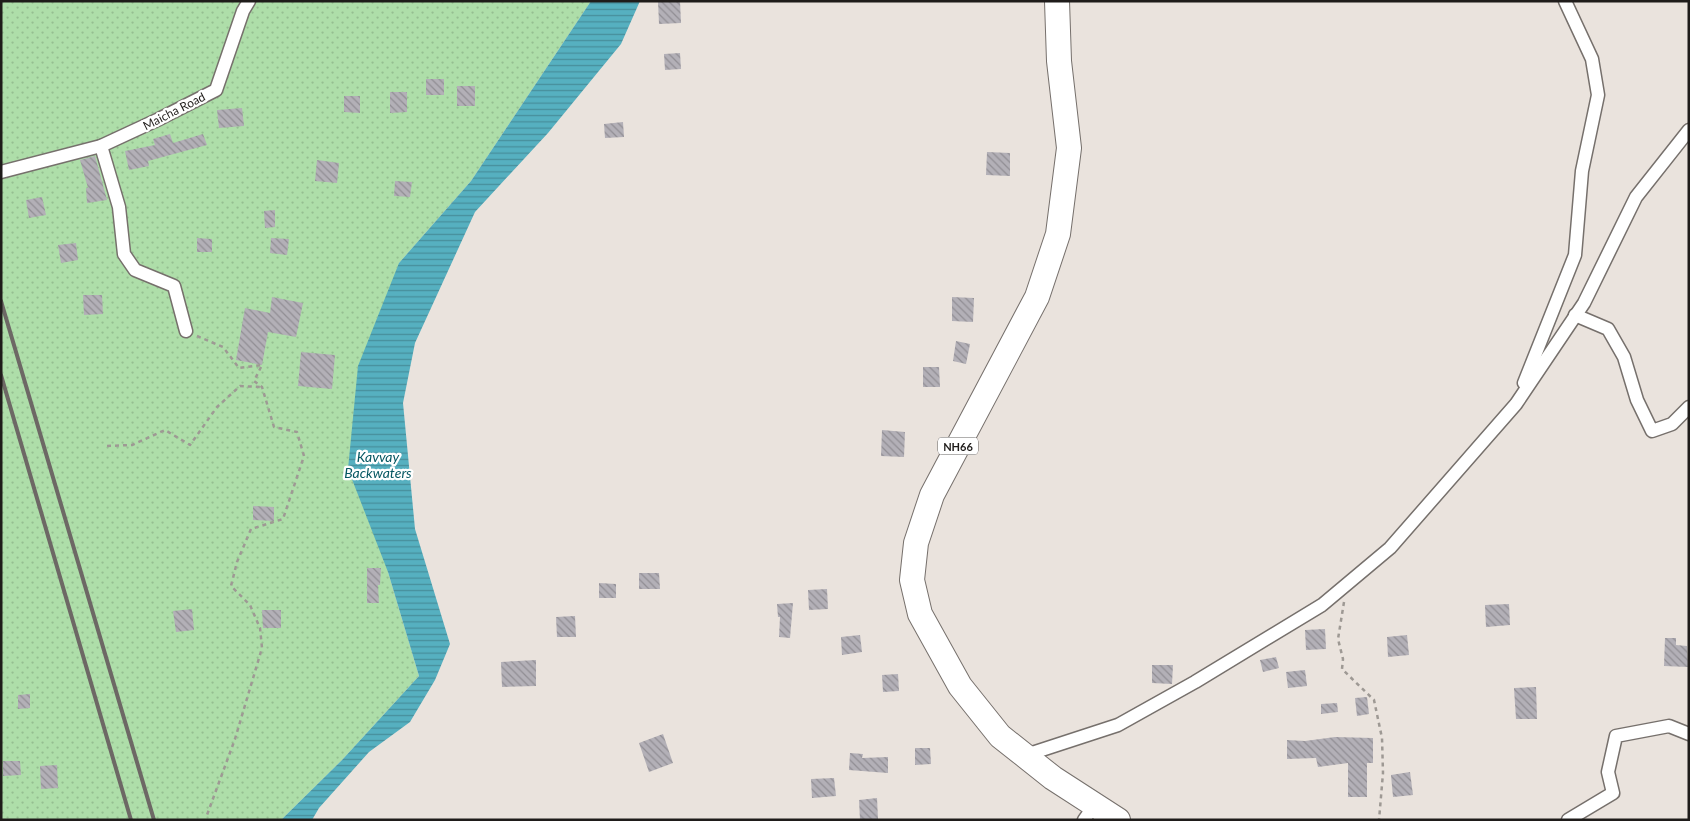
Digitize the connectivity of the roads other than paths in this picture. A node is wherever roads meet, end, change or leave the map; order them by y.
1 (249, 1) edge
2 (1057, 1) edge
3 (1565, 1) edge
4 (1689, 130) edge
5 (101, 146) junction
6 (1, 172) edge
7 (1576, 315) junction
8 (186, 331) road end
9 (1515, 406) junction
10 (1689, 407) edge
11 (1689, 734) edge
12 (1023, 756) junction
13 (1090, 812) edge
14 (1118, 820) edge
15 (1568, 820) edge

1 - 5 street, Maicha Road
2 - 12 highway, NH66
3 - 9 street
4 - 7 street
5 - 6 street, Maicha Road
5 - 8 street
7 - 9 street
7 - 10 street
9 - 12 street
11 - 15 street
12 - 13 highway, NH66
13 - 14 highway, NH66

